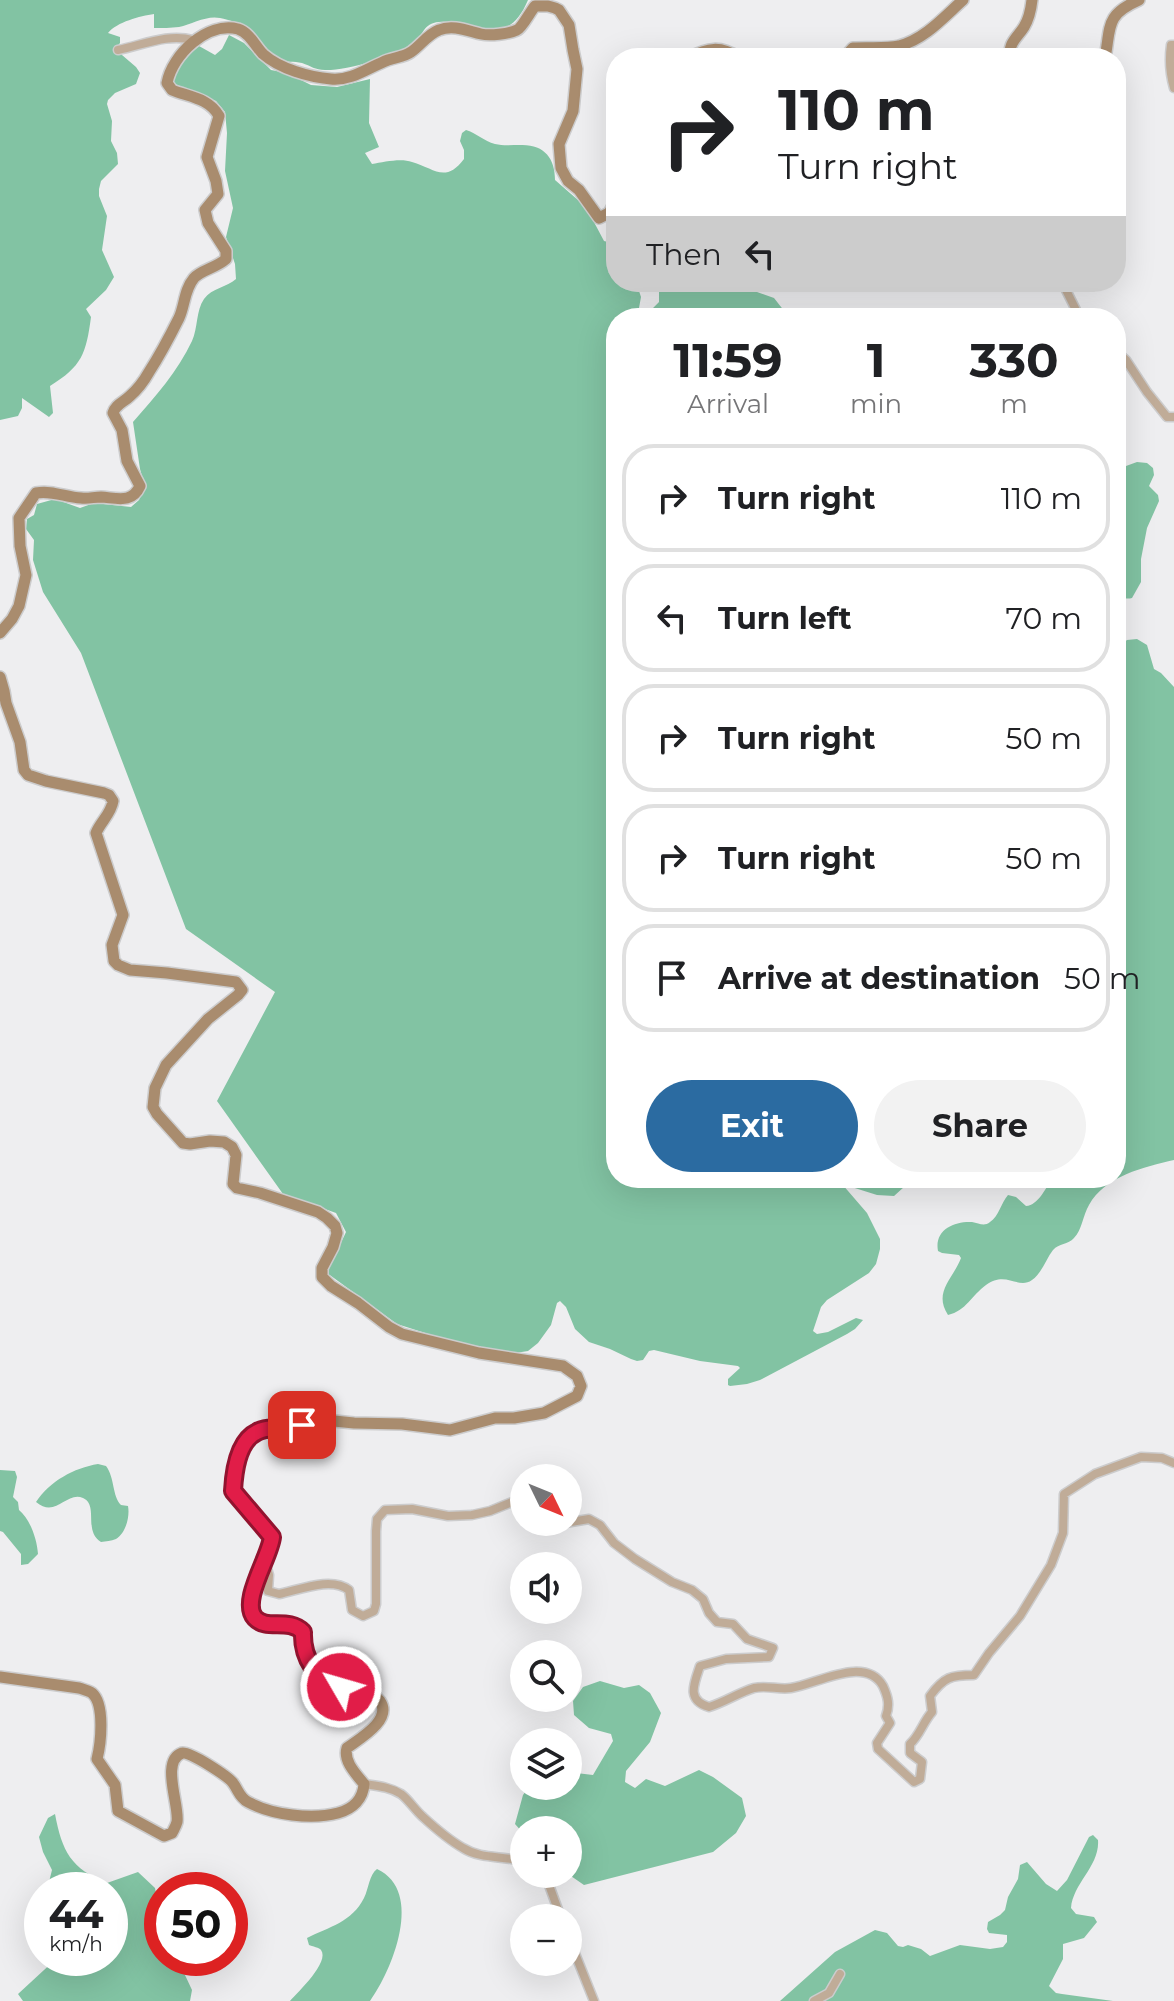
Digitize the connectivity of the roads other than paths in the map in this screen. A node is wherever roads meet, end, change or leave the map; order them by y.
1 (963, 0) edge
2 (1032, 0) edge
3 (1139, 0) edge
4 (193, 40) junction
5 (1174, 45) edge
6 (853, 48) edge
7 (1010, 48) edge
8 (1107, 48) edge
9 (118, 50) dead end
10 (1174, 88) edge
11 (606, 214) edge
12 (1126, 360) edge
13 (1174, 417) edge
14 (0, 633) edge
15 (0, 677) edge
16 (1174, 1463) edge
17 (510, 1503) edge
18 (582, 1520) edge
19 (264, 1561) junction
20 (0, 1677) edge
21 (364, 1784) junction
22 (510, 1858) edge
23 (582, 1971) edge
24 (840, 1974) dead end
25 (594, 2001) edge
26 (814, 2001) edge

1 - 6 main road
2 - 7 main road
3 - 8 main road
4 - 9 street
4 - 11 main road
4 - 14 main road
5 - 10 street
12 - 13 street
15 - 19 main road
16 - 18 street
17 - 19 street
19 - 21 main road
20 - 21 main road
21 - 22 street
23 - 25 street
24 - 26 street

